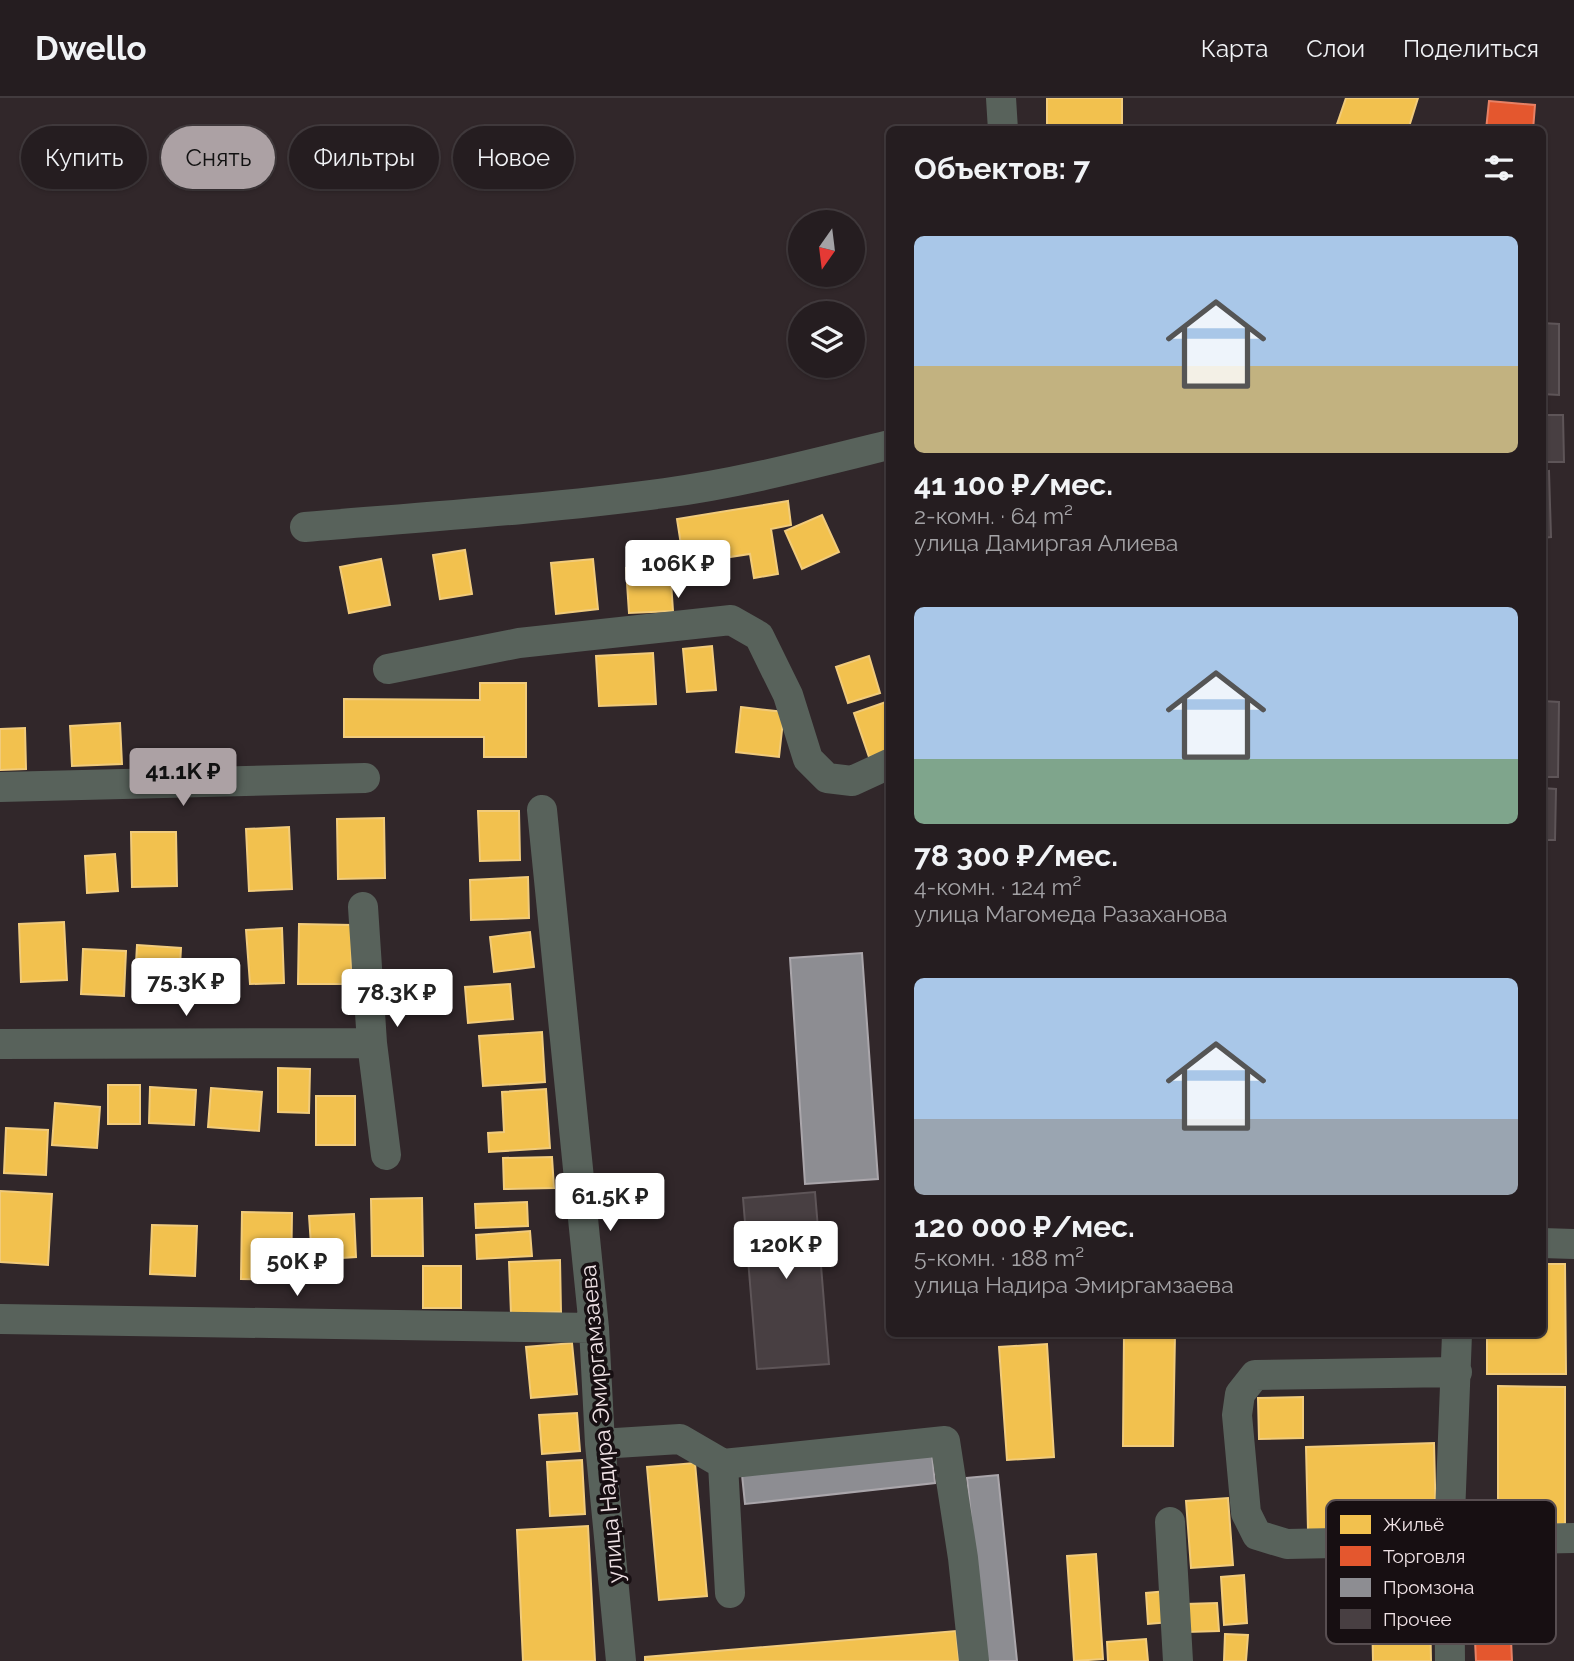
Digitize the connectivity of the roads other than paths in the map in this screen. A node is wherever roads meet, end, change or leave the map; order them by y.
1 (1001, 98) edge
2 (1003, 126) edge
3 (886, 446) edge
4 (305, 527) dead end
5 (388, 669) dead end
6 (886, 765) edge
7 (365, 778) dead end
8 (0, 788) edge
9 (542, 810) dead end
10 (363, 907) dead end
11 (372, 1043) junction
12 (0, 1044) edge
13 (386, 1155) dead end
14 (1546, 1244) edge
15 (1574, 1244) edge
16 (0, 1320) edge
17 (594, 1328) junction
18 (1457, 1337) edge
19 (1457, 1372) junction
20 (600, 1444) junction
21 (723, 1464) junction
22 (1451, 1500) edge
23 (1170, 1522) dead end
24 (1556, 1538) edge
25 (1574, 1538) edge
26 (1326, 1543) edge
27 (730, 1593) dead end
28 (621, 1661) edge
29 (974, 1661) edge
30 (1178, 1661) edge

1 - 2 street
3 - 4 street
5 - 6 street
7 - 8 street
9 - 17 street, улица Надира Эмиргамзаева
10 - 11 street
11 - 12 street
11 - 13 street
14 - 15 street
16 - 17 street
17 - 20 street, улица Надира Эмиргамзаева
18 - 19 street
19 - 22 street
19 - 26 street
20 - 21 street
20 - 28 street, улица Надира Эмиргамзаева
21 - 27 street
21 - 29 street
23 - 30 street
24 - 25 street

